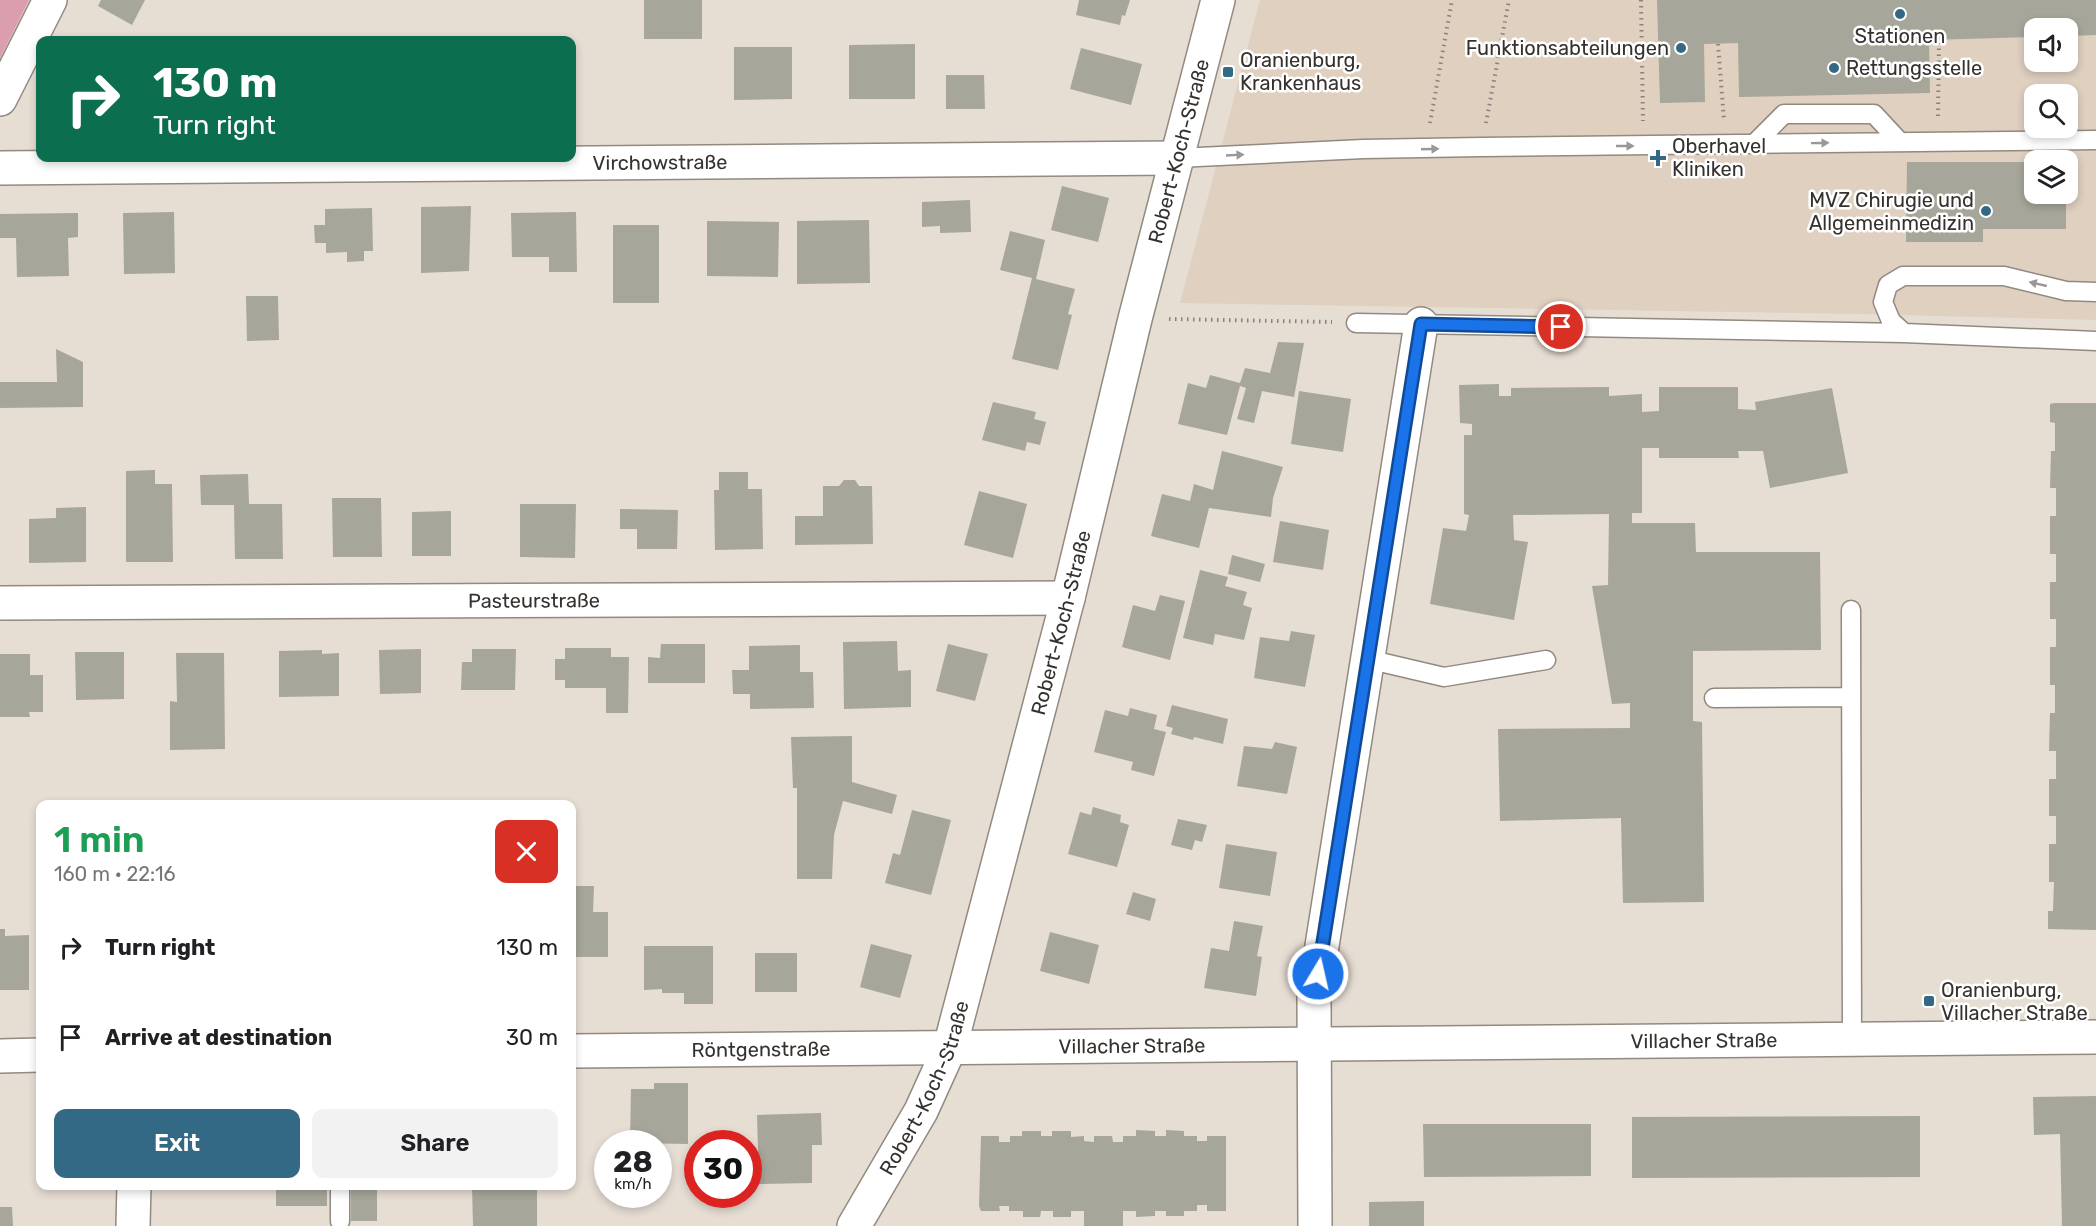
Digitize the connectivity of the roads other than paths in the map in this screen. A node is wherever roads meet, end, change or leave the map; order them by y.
1 (50, 0) edge
2 (1218, 0) edge
3 (0, 99) edge
4 (2096, 140) edge
5 (1900, 142) junction
6 (1754, 144) junction
7 (1177, 158) junction
8 (0, 168) edge
9 (2096, 292) edge
10 (1356, 323) road end
11 (1421, 324) junction
12 (1904, 333) junction
13 (2096, 341) edge
14 (1068, 598) junction
15 (0, 603) edge
16 (1851, 610) dead end
17 (1367, 658) junction
18 (1546, 660) dead end
19 (1851, 697) junction
20 (1714, 698) dead end
21 (2096, 1037) edge
22 (1852, 1041) junction
23 (1314, 1044) junction
24 (951, 1047) junction
25 (576, 1050) edge
26 (36, 1055) edge
27 (0, 1056) edge
28 (134, 1190) edge
29 (340, 1190) edge
30 (340, 1221) dead end
31 (134, 1226) edge
32 (854, 1226) edge
33 (1315, 1226) edge

1 - 3 street
2 - 7 street, Robert-Koch-Straße
4 - 5 lane
6 -> 5 lane
5 - 6 lane
7 -> 6 lane
7 - 8 street, Virchowstraße
7 - 14 street, Robert-Koch-Straße
9 -> 12 lane
10 - 11 lane
11 - 12 lane
11 - 17 street
12 - 13 lane
14 - 15 street, Pasteurstraße
14 - 24 street, Robert-Koch-Straße
16 - 19 lane
17 - 18 lane
17 - 23 street
19 - 20 lane
19 - 22 lane
21 - 22 street, Villacher Straße
22 - 23 street, Villacher Straße
23 - 24 street, Villacher Straße
23 - 33 street
24 - 25 street, Röntgenstraße
24 - 32 street, Robert-Koch-Straße
26 - 27 street
28 - 31 street
29 - 30 lane

